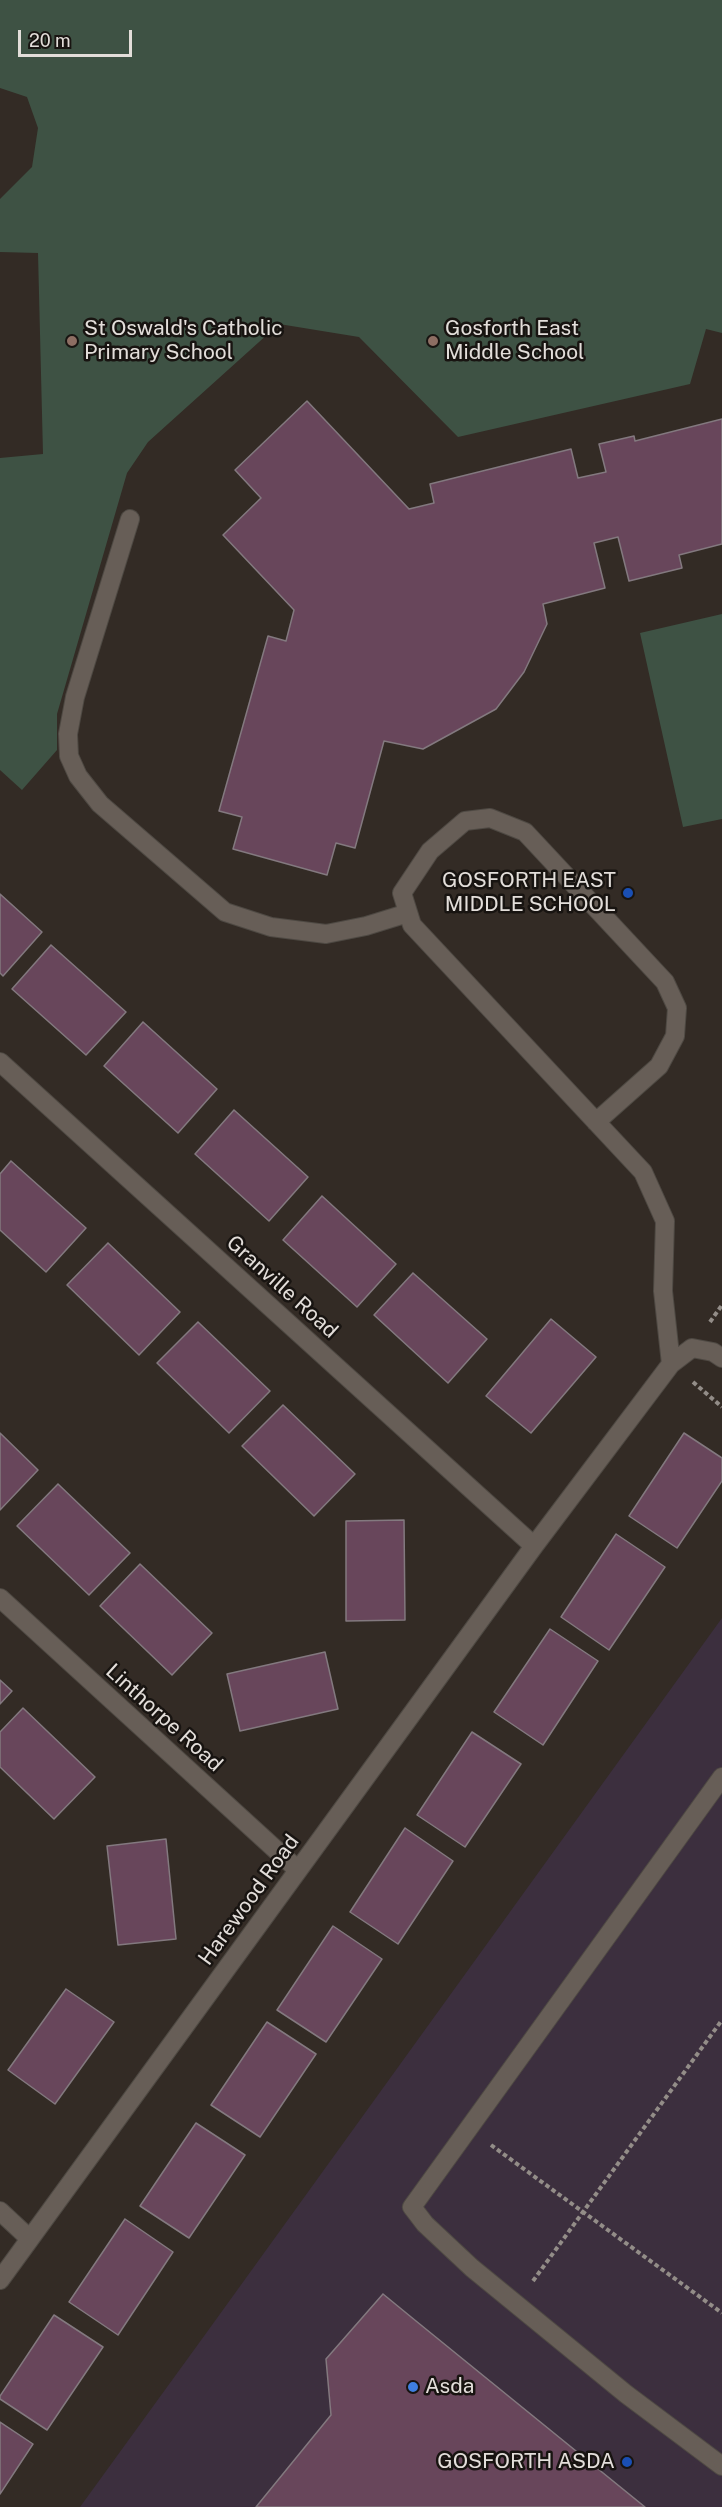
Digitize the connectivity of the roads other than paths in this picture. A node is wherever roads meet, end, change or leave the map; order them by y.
1 (130, 519) dead end
2 (408, 913) junction
3 (0, 1062) edge
4 (596, 1122) junction
5 (722, 1358) edge
6 (671, 1364) junction
7 (534, 1546) junction
8 (0, 1599) edge
9 (722, 1777) edge
10 (298, 1870) junction
11 (0, 2211) edge
12 (30, 2239) junction
13 (0, 2280) edge
14 (722, 2466) edge

1 - 2 street
2 - 4 street
2 - 4 street
3 - 7 street, Granville Road
4 - 6 street
5 - 6 street, Harewood Road
6 - 7 street, Harewood Road
7 - 10 street, Harewood Road
8 - 10 street, Linthorpe Road
9 - 14 street
10 - 12 street, Harewood Road
11 - 12 street
12 - 13 street, Harewood Road

